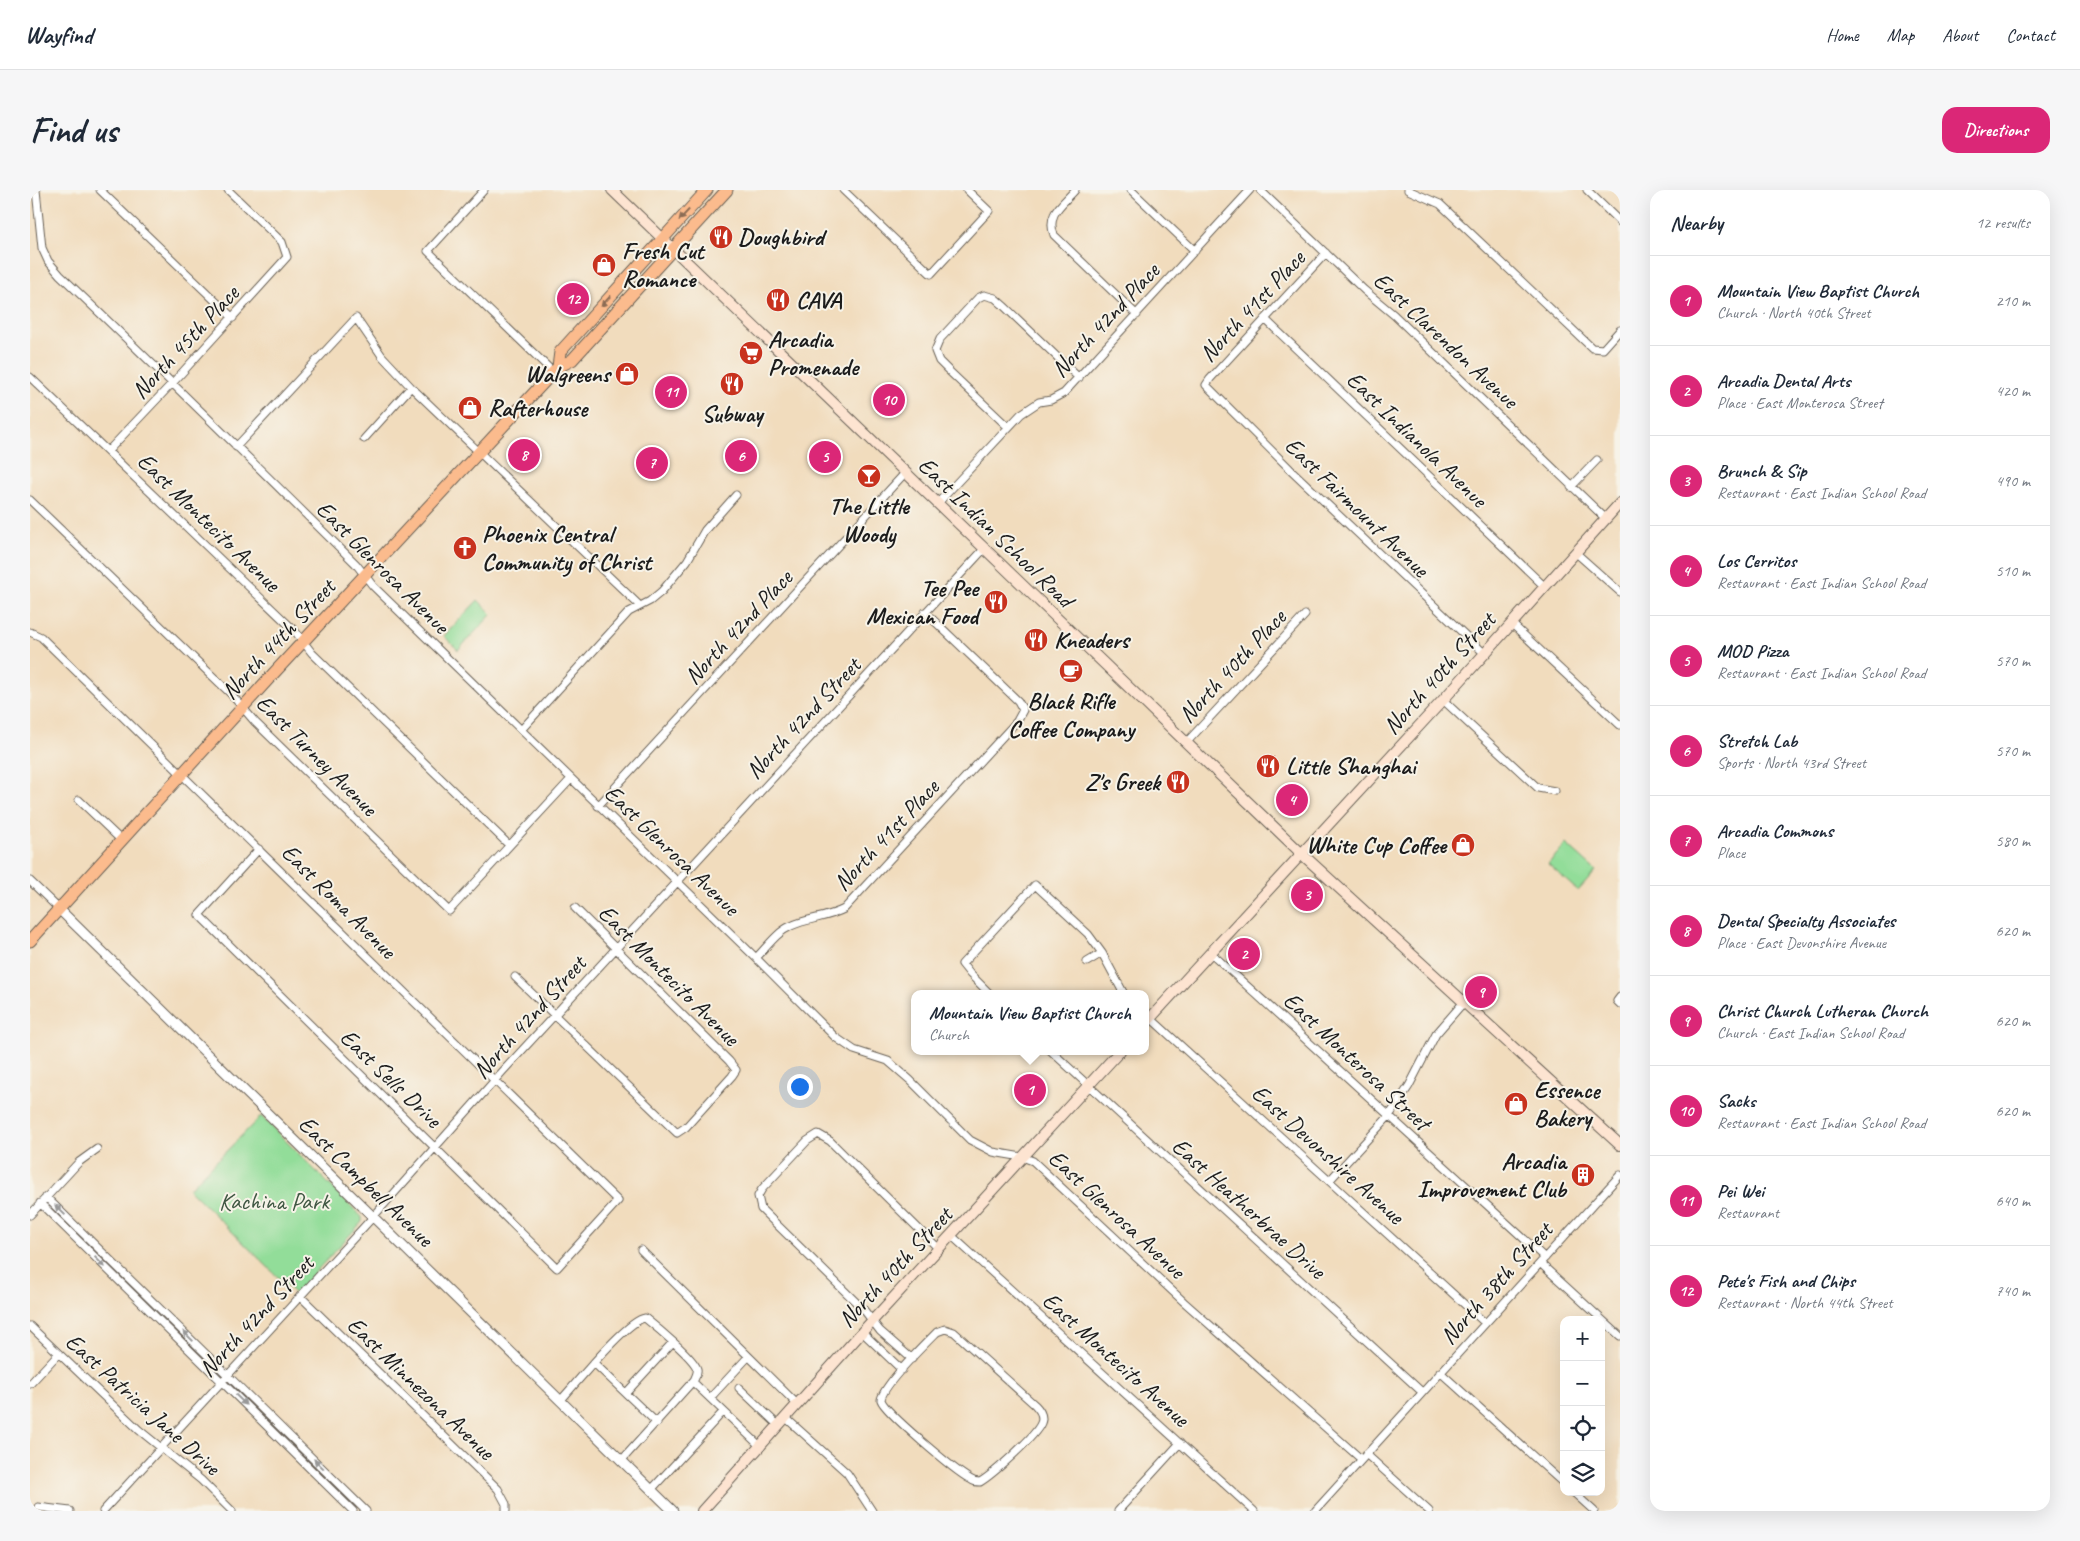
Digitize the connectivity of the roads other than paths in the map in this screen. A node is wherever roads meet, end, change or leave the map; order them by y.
1 (36, 190) edge
2 (100, 190) edge
3 (228, 190) edge
4 (484, 190) edge
5 (612, 190) edge
6 (707, 190) edge
7 (727, 190) edge
8 (843, 190) edge
9 (967, 190) edge
10 (1075, 190) edge
11 (1131, 190) edge
12 (1250, 190) edge
13 (1260, 190) edge
14 (1408, 190) edge
15 (1587, 190) edge
16 (1620, 222) edge
17 (662, 239) junction
18 (673, 249) junction
19 (1195, 251) junction
20 (1326, 253) junction
21 (1137, 315) junction
22 (233, 318) junction
23 (1265, 319) junction
24 (1620, 330) edge
25 (555, 370) junction
26 (30, 377) edge
27 (1079, 378) junction
28 (173, 382) junction
29 (1206, 385) joint
30 (411, 387) junction
31 (1008, 427) junction
32 (364, 438) dead end
33 (236, 447) junction
34 (108, 451) junction
35 (480, 452) junction
36 (1597, 460) dead end
37 (905, 473) junction
38 (1572, 487) junction
39 (736, 495) dead end
40 (30, 500) edge
41 (1620, 503) edge
42 (938, 504) junction
43 (1605, 518) junction
44 (984, 549) junction
45 (1575, 552) junction
46 (366, 575) junction
47 (1544, 586) junction
48 (1620, 592) edge
49 (640, 606) junction
50 (925, 612) junction
51 (1305, 614) dead end
52 (1511, 623) junction
53 (30, 632) edge
54 (303, 642) junction
55 (1484, 653) junction
56 (1443, 700) junction
57 (243, 708) junction
58 (1620, 725) edge
59 (521, 730) junction
60 (1186, 743) junction
61 (182, 774) junction
62 (571, 779) junction
63 (1555, 790) dead end
64 (78, 800) dead end
65 (598, 806) junction
66 (122, 841) junction
67 (509, 845) junction
68 (259, 849) junction
69 (1302, 854) junction
70 (30, 881) edge
71 (678, 882) junction
72 (575, 908) dead end
73 (59, 909) junction
74 (30, 941) edge
75 (615, 949) junction
76 (1102, 953) junction
77 (1211, 953) junction
78 (756, 958) junction
79 (1088, 962) dead end
80 (515, 976) dead end
81 (986, 990) edge
82 (1122, 990) edge
83 (1463, 1003) junction
84 (554, 1015) junction
85 (1149, 1016) edge
86 (1149, 1020) edge
87 (1054, 1055) edge
88 (1116, 1055) edge
89 (495, 1081) junction
90 (1087, 1086) junction
91 (1390, 1116) junction
92 (1620, 1145) edge
93 (436, 1146) junction
94 (97, 1149) dead end
95 (1022, 1157) junction
96 (1620, 1175) edge
97 (1328, 1181) junction
98 (46, 1197) junction
99 (40, 1204) junction
100 (30, 1215) edge
101 (373, 1217) junction
102 (83, 1232) junction
103 (952, 1236) junction
104 (76, 1239) junction
105 (940, 1249) junction
106 (641, 1250) dead end
107 (1542, 1260) junction
108 (557, 1268) joint
109 (300, 1296) junction
110 (872, 1321) junction
111 (175, 1323) junction
112 (1485, 1323) junction
113 (30, 1326) edge
114 (168, 1329) junction
115 (862, 1332) junction
116 (1620, 1336) edge
117 (888, 1338) junction
118 (673, 1342) junction
119 (879, 1348) junction
120 (58, 1354) junction
121 (748, 1356) junction
122 (912, 1359) junction
123 (594, 1364) junction
124 (902, 1370) junction
125 (1440, 1372) junction
126 (228, 1375) junction
127 (222, 1382) junction
128 (693, 1382) junction
129 (30, 1384) edge
130 (739, 1388) dead end
131 (1422, 1392) junction
132 (626, 1393) junction
133 (710, 1398) junction
134 (560, 1401) junction
135 (798, 1405) junction
136 (724, 1412) junction
137 (786, 1418) junction
138 (656, 1423) junction
139 (779, 1426) junction
140 (1180, 1443) junction
141 (161, 1447) junction
142 (761, 1447) junction
143 (1364, 1457) junction
144 (621, 1461) junction
145 (1560, 1480) edge
146 (340, 1485) junction
147 (651, 1490) junction
148 (333, 1491) junction
149 (1577, 1496) edge
150 (38, 1507) dead end
151 (70, 1511) edge
152 (103, 1511) edge
153 (232, 1511) edge
154 (353, 1511) edge
155 (366, 1511) edge
156 (506, 1511) edge
157 (673, 1511) edge
158 (702, 1511) edge
159 (872, 1511) edge
160 (1118, 1511) edge
161 (1254, 1511) edge
162 (1314, 1511) edge
163 (1430, 1511) edge
164 (1594, 1511) edge

1 - 28 street, East Glenrosa Avenue
2 - 22 street
3 - 22 street, North 45th Place
4 - 25 street
5 - 17 main road, East Indian School Road
6 -> 17 main road, North 44th Street
7 - 18 main road, North 44th Street
8 - 9 street
10 - 21 street
11 - 19 street
12 - 19 street, North 42nd Place
13 - 20 street, East Clarendon Avenue
14 - 24 street
15 - 16 street
17 - 18 main road, East Indian School Road
17 -> 25 main road, North 44th Street
18 - 25 main road, North 44th Street
18 - 37 main road, East Indian School Road
19 - 21 street, North 42nd Place
20 - 23 street, North 41st Place
20 - 38 street, East Clarendon Avenue
21 - 27 street, North 42nd Place
22 - 28 street, North 45th Place
23 - 29 street, North 41st Place
23 - 47 street, East Indianola Avenue
25 - 35 main road, North 44th Street
26 - 34 street, East Montecito Avenue
27 - 31 street, North 42nd Place
27 - 31 street
28 - 33 street, East Glenrosa Avenue
28 - 34 street, North 45th Place
29 - 55 street, East Fairmount Avenue
30 - 32 street
30 - 33 street
30 - 35 street
31 - 42 street, North 42nd Place
33 - 46 street, East Glenrosa Avenue
34 - 54 street, East Montecito Avenue
35 - 46 main road, North 44th Street
35 - 49 street
36 - 38 street
37 - 42 main road, East Indian School Road
37 - 65 street, North 42nd Place
38 - 43 street, East Clarendon Avenue
39 - 49 street
40 - 57 street, East Turney Avenue
41 - 43 main road, North 40th Street
42 - 44 main road, East Indian School Road
43 - 45 main road, North 40th Street
44 - 50 street, North 42nd Street
44 - 60 main road, East Indian School Road
45 - 47 main road, North 40th Street
45 - 48 street
46 - 54 main road, North 44th Street
46 - 59 street, East Glenrosa Avenue
47 - 52 main road, North 40th Street
49 - 59 street
50 - 71 street, North 42nd Street
50 - 78 street, North 41st Place
51 - 60 street, North 40th Place
52 - 55 main road, North 40th Street
52 - 58 street
53 - 61 street, East Roma Avenue
54 - 57 main road, North 44th Street
54 - 67 street, East Montecito Avenue
55 - 56 main road, North 40th Street
56 - 63 street
56 - 69 main road, North 40th Street
57 - 61 main road, North 44th Street
57 - 67 street, East Turney Avenue
59 - 62 street, East Glenrosa Avenue
60 - 69 main road, East Indian School Road
61 - 66 main road, North 44th Street
61 - 68 street, East Roma Avenue
62 - 65 street, East Glenrosa Avenue
62 - 67 street
64 - 66 street
65 - 71 street, East Glenrosa Avenue
66 - 73 main road, North 44th Street
68 - 89 street, East Roma Avenue
68 - 93 street, East Sells Drive
69 - 77 main road, North 40th Street
69 - 83 main road, East Indian School Road
70 - 73 street, East Campbell Avenue
71 - 75 street, North 42nd Street
71 - 78 street, East Glenrosa Avenue
72 - 75 street, East Montecito Avenue
73 - 74 main road, North 44th Street
73 - 101 street, East Campbell Avenue
75 - 84 street, North 42nd Street
75 - 84 street, East Montecito Avenue
76 - 79 street
76 - 81 street
76 - 82 street
77 - 85 main road, North 40th Street
77 - 91 street, East Monterosa Street
78 - 95 street, East Glenrosa Avenue
80 - 84 street
83 - 91 street
83 - 92 main road, East Indian School Road
84 - 89 street, North 42nd Street
86 - 97 street, East Devonshire Avenue
87 - 90 street, East Heatherbrae Drive
88 - 90 main road, North 40th Street
89 - 93 street, North 42nd Street
89 - 108 street, East Roma Avenue
90 - 95 main road, North 40th Street
90 - 131 street, East Heatherbrae Drive
91 - 97 street
91 - 107 street, East Monterosa Street
93 - 101 street, North 42nd Street
93 - 108 street, East Sells Drive
94 - 98 street
95 - 103 main road, North 40th Street
95 - 143 street, East Glenrosa Avenue
96 - 107 street, North 38th Street
97 - 112 street, East Devonshire Avenue
98 - 99 street
102 -> 98 street
99 - 100 street
99 - 104 street
101 - 109 street, North 42nd Street
101 - 134 street, East Campbell Avenue
102 - 104 street
102 - 111 street
103 - 105 main road, North 40th Street
103 - 140 street, East Montecito Avenue
104 -> 114 street
105 - 110 main road, North 40th Street
105 - 110 street
106 - 121 street
107 - 112 street, North 38th Street
107 - 116 street, East Monterosa Street
109 - 126 street, North 42nd Street
109 - 156 street, East Minnezona Avenue
110 - 115 main road, North 40th Street
110 - 117 street
111 - 114 street
126 -> 111 street
112 - 125 street, North 38th Street
113 - 120 street, East Patricia Jane Drive
114 - 127 street
115 - 119 street
115 - 135 main road, North 40th Street
117 - 119 street
117 - 122 street
118 - 123 street
118 - 128 street
118 - 132 street
119 - 124 street
120 - 129 street
120 - 141 street, East Patricia Jane Drive
121 - 133 street
121 - 135 street
122 - 124 street
122 - 124 street
123 - 132 street
123 - 134 street
125 - 131 street, North 38th Street
125 - 145 street, North 38th Street
126 - 127 street, North 42nd Street
146 -> 126 street
127 - 141 street, North 42nd Street
127 -> 148 street
128 - 133 street
128 - 138 street
130 - 139 street
131 - 143 street, North 38th Street
132 - 138 street
133 - 136 street
134 - 144 street, East Campbell Avenue
135 - 137 main road, North 40th Street
136 - 142 street
136 - 147 street
137 - 139 main road, North 40th Street
137 - 159 street
138 - 144 street
139 - 142 main road, North 40th Street
140 - 160 street
140 - 161 street, East Montecito Avenue
141 - 152 street, North 42nd Street
141 - 153 street, East Patricia Jane Drive
142 - 158 main road, North 40th Street
143 - 162 street, North 38th Street
143 - 163 street, East Glenrosa Avenue
144 - 147 street, East Campbell Avenue
146 - 148 street
146 - 155 street
147 - 157 street, East Campbell Avenue
148 - 154 street
149 - 164 street
150 - 151 street

